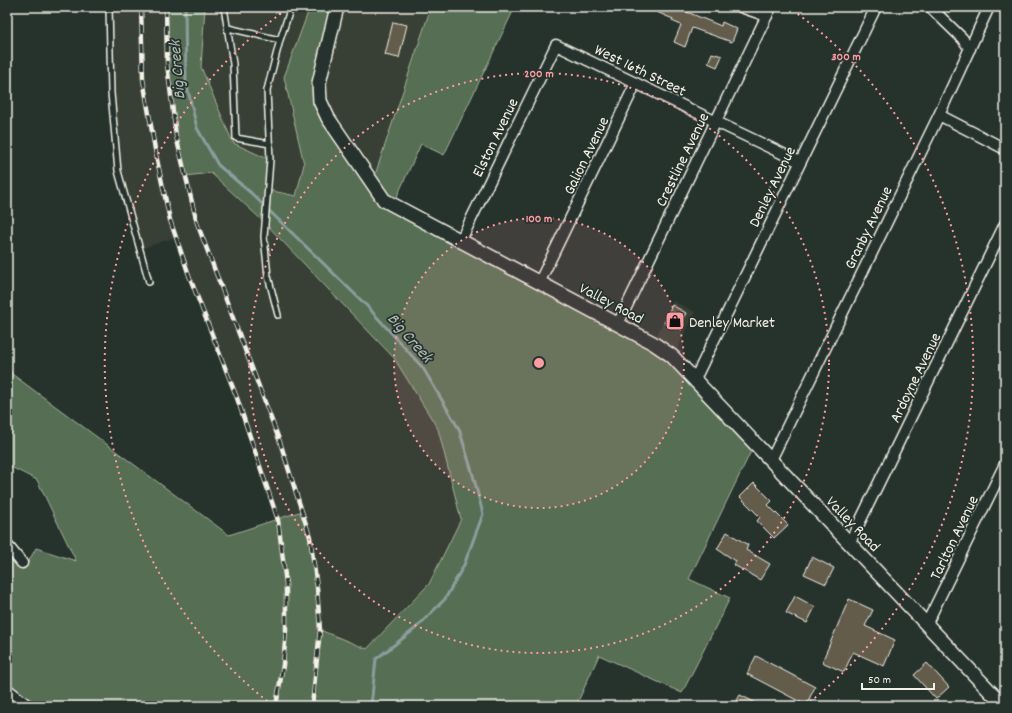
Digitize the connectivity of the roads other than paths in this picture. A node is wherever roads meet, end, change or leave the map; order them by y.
1 (109, 7) edge
2 (224, 7) edge
3 (291, 7) edge
4 (337, 7) edge
5 (741, 7) edge
6 (876, 7) edge
7 (930, 7) edge
8 (989, 7) edge
9 (769, 12) edge
10 (228, 28) junction
11 (280, 40) junction
12 (556, 45) joint
13 (970, 49) junction
14 (636, 83) junction
15 (939, 115) junction
16 (716, 122) junction
17 (270, 144) junction
18 (1005, 149) edge
19 (800, 162) junction
20 (1005, 224) edge
21 (460, 242) junction
22 (149, 282) dead end
23 (539, 283) junction
24 (278, 315) dead end
25 (618, 324) junction
26 (695, 379) junction
27 (770, 460) junction
28 (1005, 464) edge
29 (850, 542) junction
30 (8, 547) edge
31 (22, 564) dead end
32 (927, 624) junction
33 (7, 689) edge
34 (26, 704) dead end
35 (1004, 704) edge

1 - 22 lane
2 - 10 lane
3 - 11 lane
4 - 21 street, Valley Road
5 - 9 street
6 - 19 street, Denley Avenue
7 - 13 street
8 - 13 street, Granby Avenue
9 - 16 street, Crestline Avenue
10 - 11 lane
10 - 17 lane
11 - 17 lane
12 - 14 street, West 16th Street
12 - 21 street, Elston Avenue
13 - 15 street, Granby Avenue
14 - 16 street, West 16th Street
14 - 23 street, Galion Avenue
15 - 18 street
15 - 27 street, Granby Avenue
16 - 19 street, West 16th Street
16 - 25 street, Crestline Avenue
17 - 24 lane
19 - 26 street, Denley Avenue
20 - 29 street, Ardoyne Avenue
21 - 23 street, Valley Road
23 - 25 street, Valley Road
25 - 26 street, Valley Road
26 - 27 street, Valley Road
27 - 29 street, Valley Road
28 - 32 street, Tarlton Avenue
29 - 32 street, Valley Road
30 - 31 street
32 - 35 street, Valley Road
33 - 34 street

